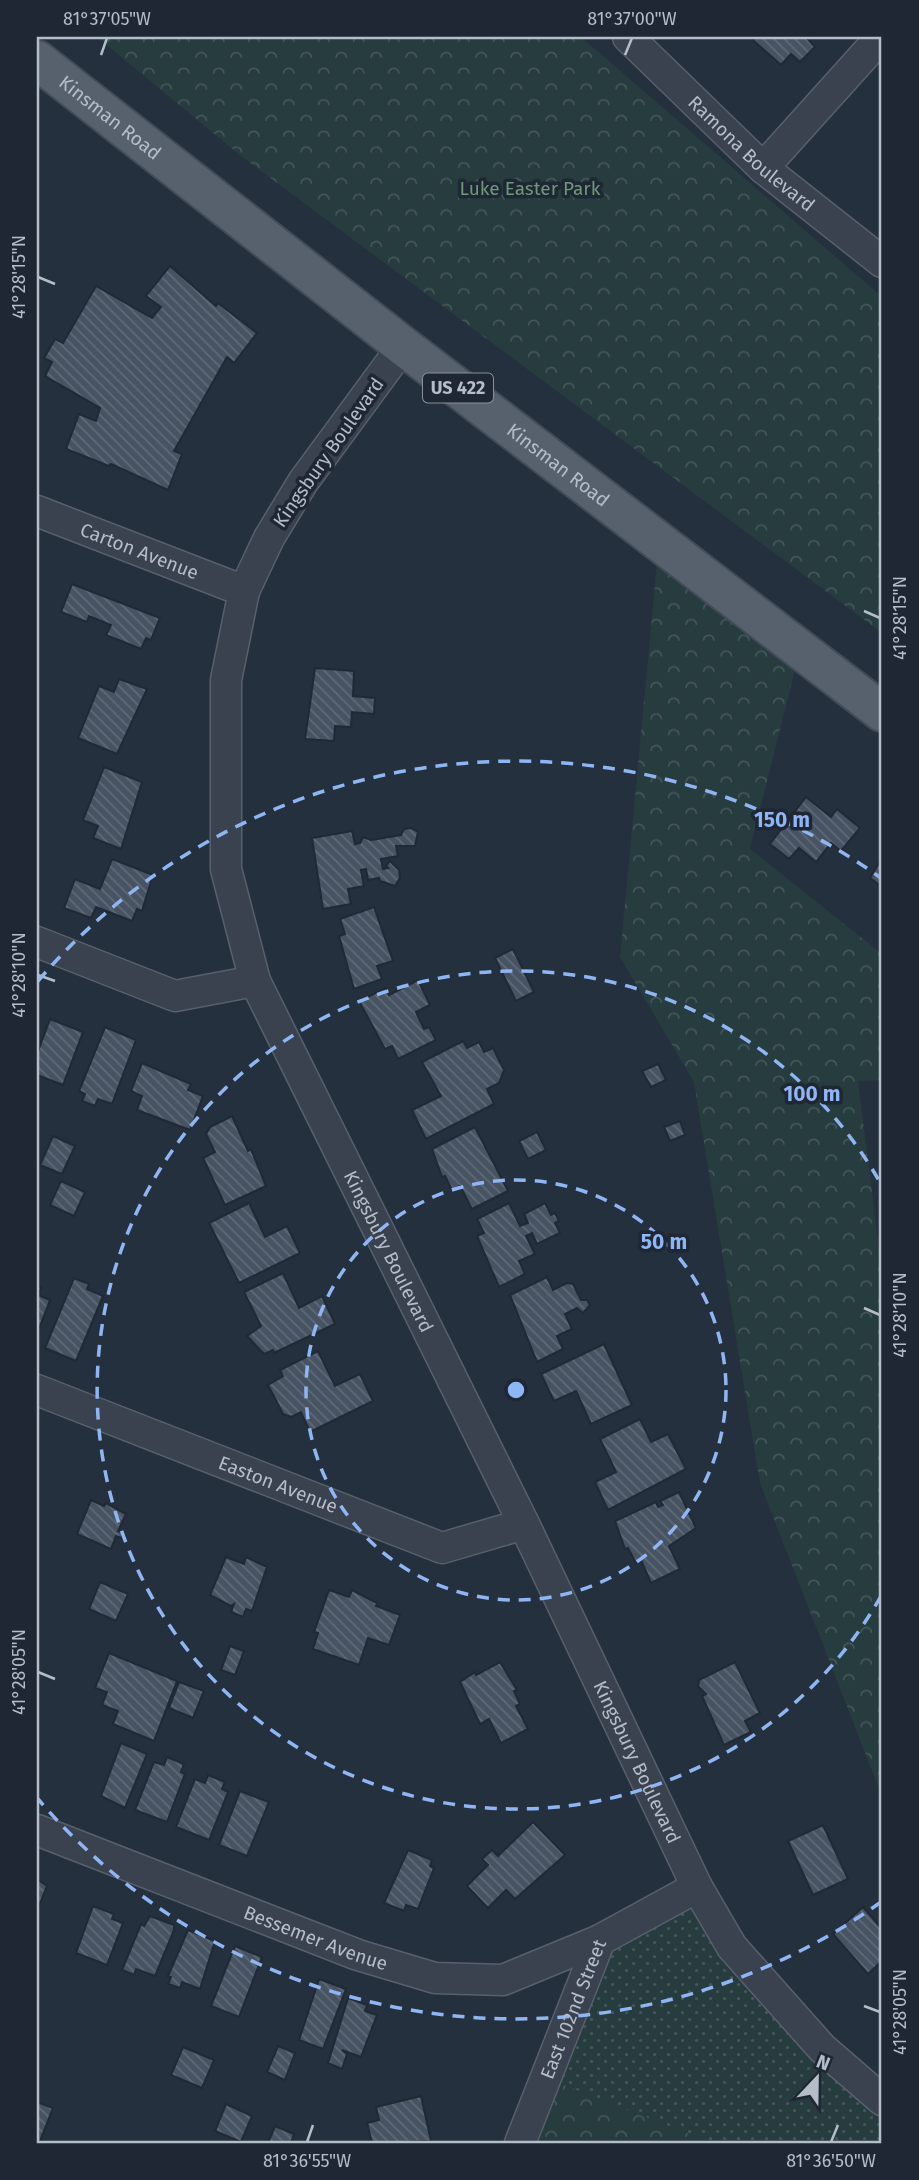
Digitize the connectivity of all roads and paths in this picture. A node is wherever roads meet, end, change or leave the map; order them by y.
1 (628, 37) edge
2 (881, 37) edge
3 (37, 60) edge
4 (764, 169) junction
5 (882, 262) edge
6 (403, 346) junction
7 (37, 511) edge
8 (244, 591) junction
9 (882, 712) edge
10 (37, 942) edge
11 (256, 981) junction
12 (37, 1390) edge
13 (524, 1524) junction
14 (37, 1830) edge
15 (697, 1886) junction
16 (600, 1940) junction
17 (882, 2100) edge
18 (520, 2143) edge

1 - 4 street, Ramona Boulevard
2 - 4 street
3 - 6 main road, Kinsman Road / US 422
4 - 5 street, Ramona Boulevard
6 - 8 street, Kingsbury Boulevard
6 - 9 main road, Kinsman Road / US 422
7 - 8 street, Carton Avenue
8 - 11 street, Kingsbury Boulevard
10 - 11 street
11 - 13 street, Kingsbury Boulevard
12 - 13 street, Easton Avenue
13 - 15 street, Kingsbury Boulevard
14 - 16 street, Bessemer Avenue
15 - 16 street, East 102nd Street
15 - 17 street, Kingsbury Boulevard
16 - 18 street, East 102nd Street

